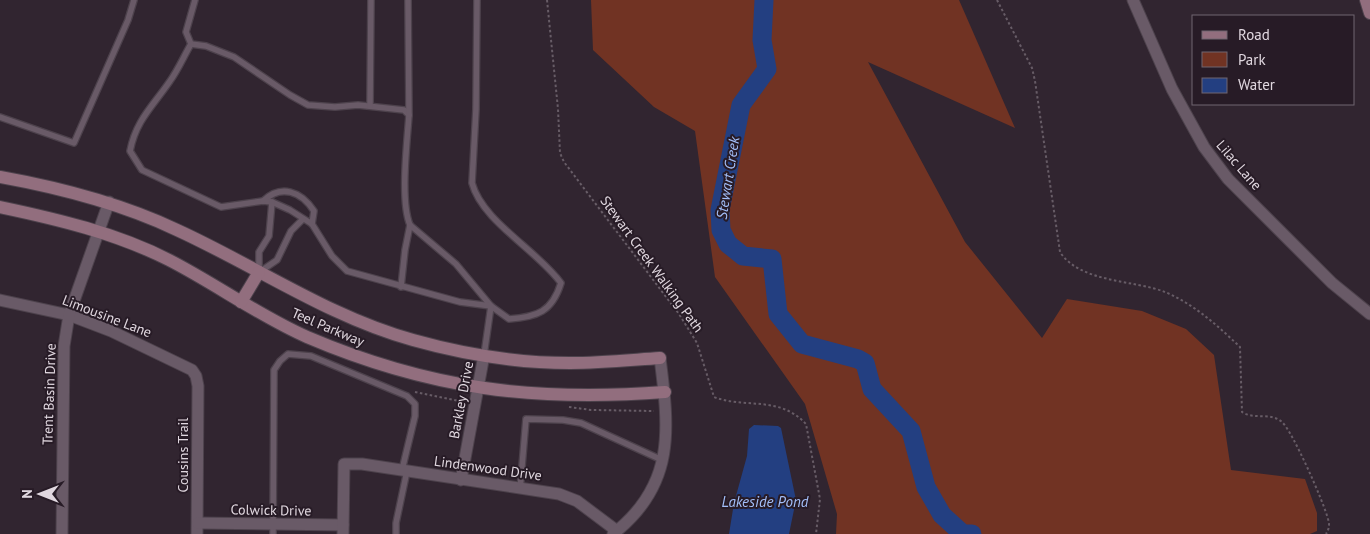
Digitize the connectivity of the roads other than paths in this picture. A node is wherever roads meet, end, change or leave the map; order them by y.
1 (134, 0) edge
2 (195, 0) edge
3 (371, 0) edge
4 (408, 0) edge
5 (477, 0) edge
6 (1133, 0) edge
7 (1366, 0) edge
8 (1370, 13) edge
9 (191, 44) junction
10 (370, 106) junction
11 (408, 115) junction
12 (0, 117) edge
13 (0, 177) edge
14 (262, 201) junction
15 (109, 202) junction
16 (272, 202) junction
17 (0, 207) edge
18 (303, 219) junction
19 (312, 224) junction
20 (410, 225) junction
21 (97, 232) junction
22 (259, 272) junction
23 (401, 287) junction
24 (0, 300) edge
25 (241, 302) junction
26 (491, 306) junction
27 (1370, 314) edge
28 (69, 315) junction
29 (484, 355) junction
30 (660, 358) joint
31 (196, 376) joint
32 (478, 388) junction
33 (665, 392) junction
34 (663, 460) junction
35 (405, 471) junction
36 (461, 480) junction
37 (520, 490) junction
38 (198, 529) edge
39 (272, 529) edge
40 (343, 530) edge
41 (615, 532) edge
42 (62, 534) edge
43 (396, 534) edge

1 - 12 lane
2 - 9 lane
3 - 10 lane
4 - 11 lane
5 - 26 lane
6 - 27 street, Lilac Lane
7 - 8 street
9 - 10 lane
9 - 14 lane
10 - 11 lane
11 - 20 lane
13 - 15 street, Teel Parkway
14 - 16 lane
14 - 19 lane
15 - 21 street, Trent Basin Drive
15 - 22 street, Teel Parkway
16 - 18 lane
16 - 22 lane
17 - 21 street, Teel Parkway
18 - 19 lane
18 - 22 lane
19 - 23 lane
20 - 23 lane
20 - 26 lane
21 - 25 street, Teel Parkway
21 - 28 street, Trent Basin Drive
22 - 25 street
22 - 29 street, Teel Parkway
23 - 26 lane
24 - 28 street, Limousine Lane
25 - 32 street, Teel Parkway
26 - 29 lane
28 - 31 street, Limousine Lane
28 - 42 street, Trent Basin Drive
29 - 30 street, Teel Parkway
29 - 32 street, Barkley Drive
30 - 33 street
31 - 38 street, Cousins Trail
32 - 33 street, Teel Parkway
32 - 36 street, Barkley Drive
33 - 34 street
34 - 37 lane
34 - 41 street
35 - 36 street, Lindenwood Drive
35 - 39 lane
35 - 40 street, Lindenwood Drive
35 - 43 lane
36 - 37 street, Lindenwood Drive
37 - 41 street, Lindenwood Drive
38 - 39 street, Colwick Drive
39 - 40 street, Colwick Drive

